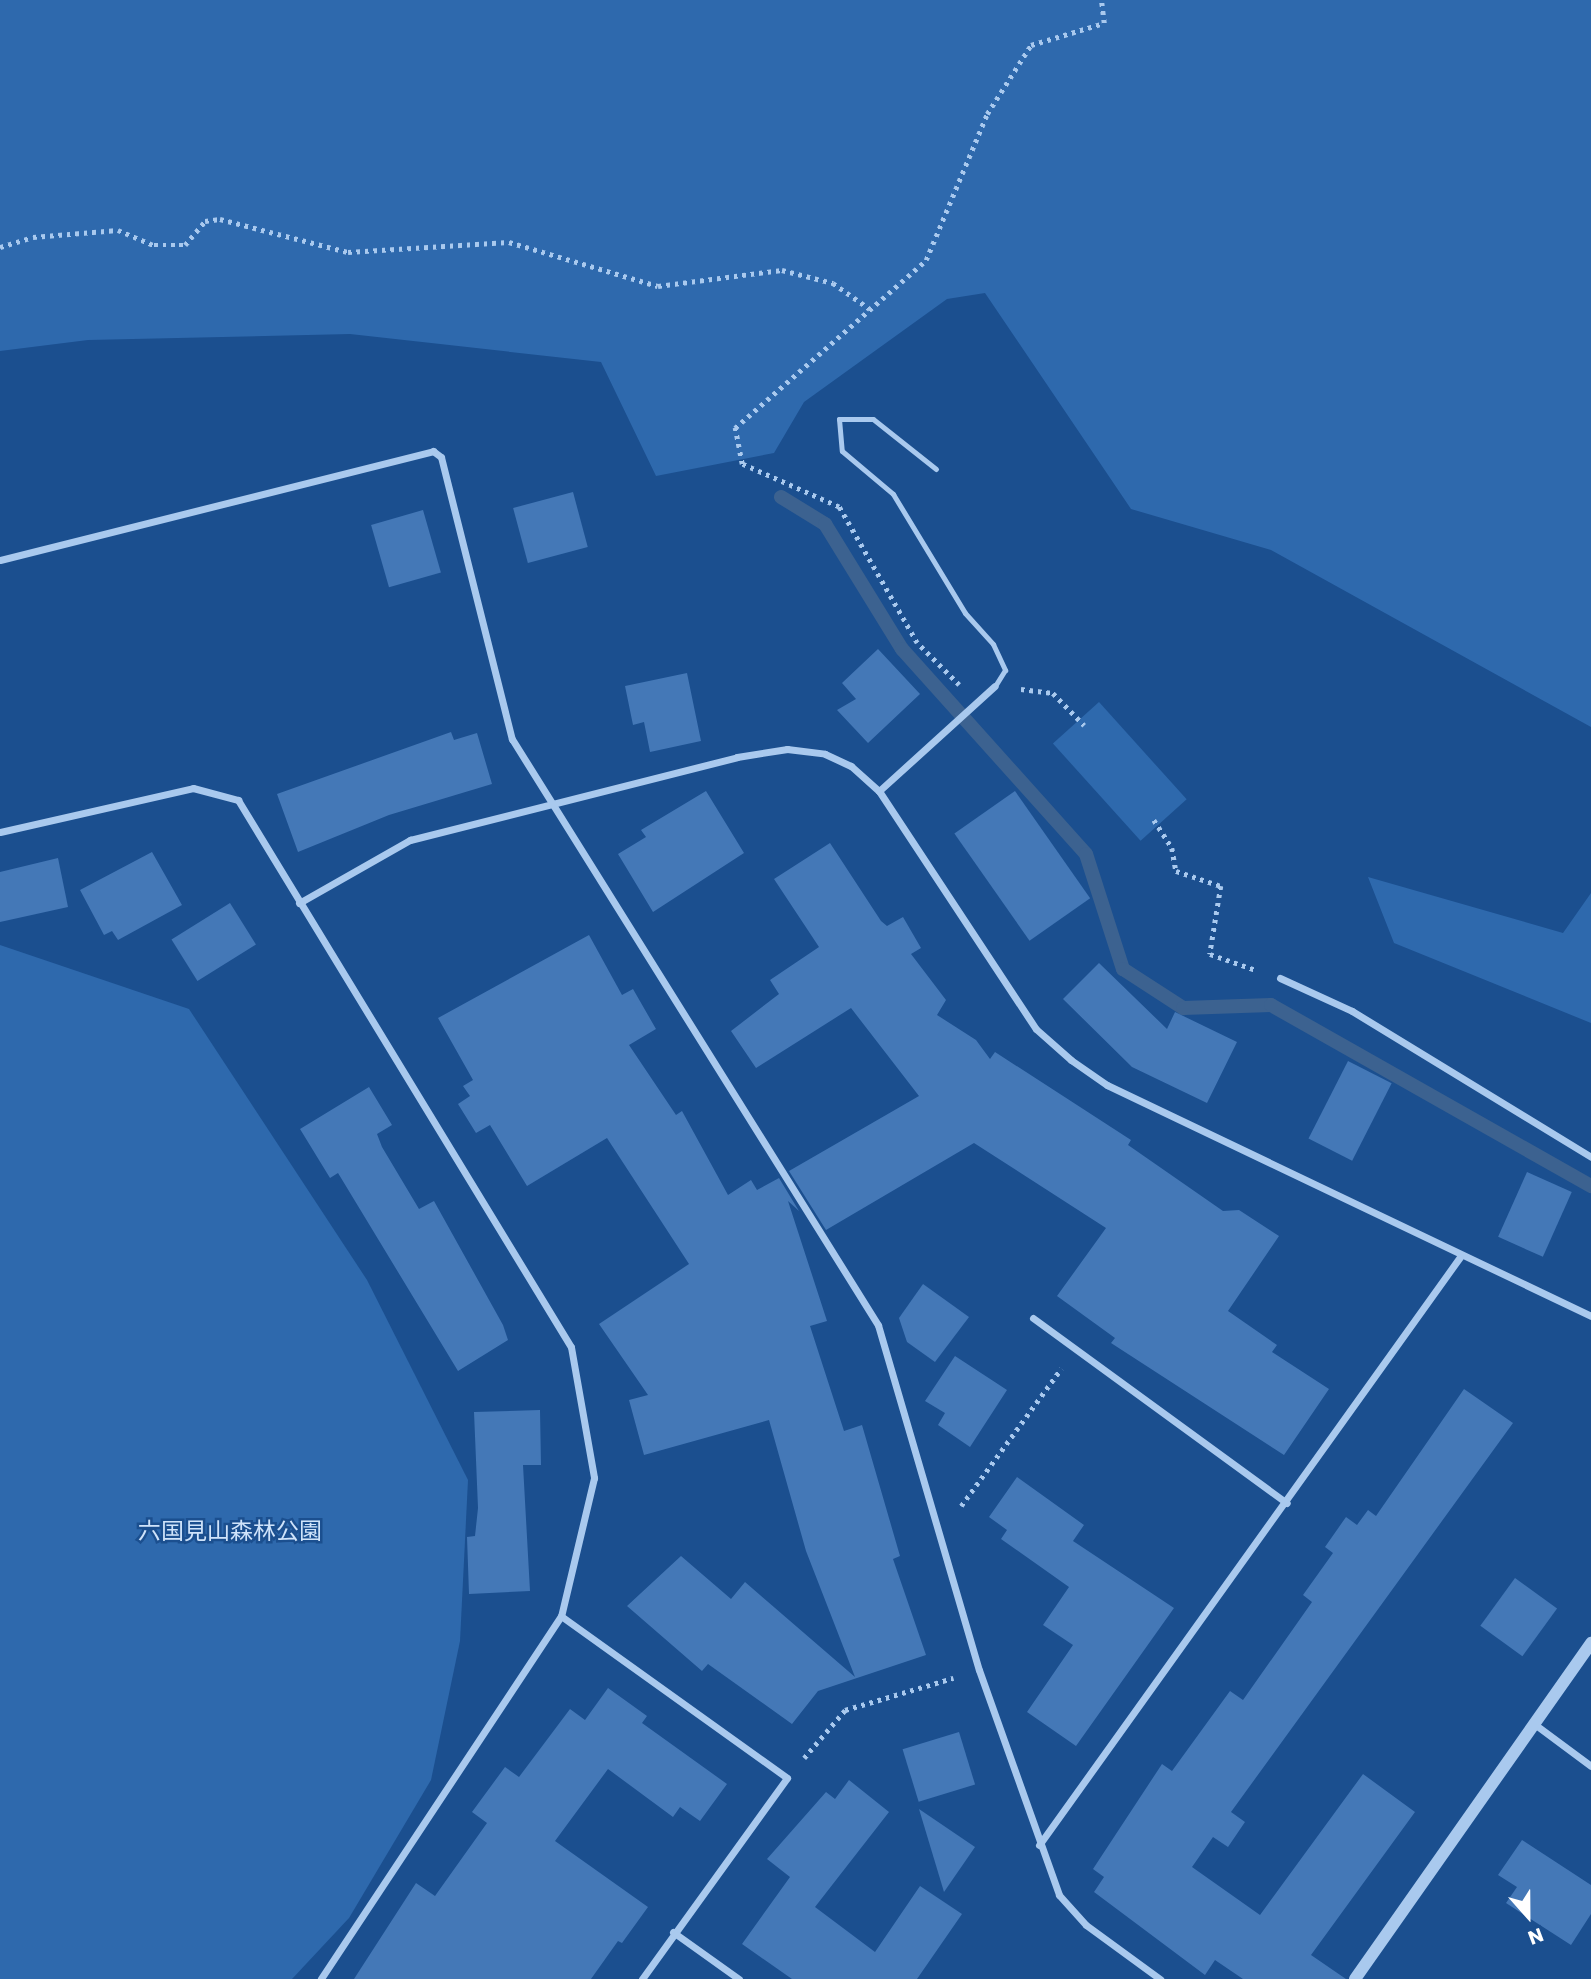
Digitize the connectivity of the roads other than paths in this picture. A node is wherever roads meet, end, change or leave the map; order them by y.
1 (936, 469) dead end
2 (0, 560) edge
3 (995, 686) joint
4 (879, 791) junction
5 (551, 800) junction
6 (0, 832) edge
7 (299, 903) junction
8 (1280, 978) road end
9 (1591, 1157) edge
10 (1460, 1257) junction
11 (1591, 1316) edge
12 (1033, 1318) dead end
13 (1287, 1503) junction
14 (561, 1616) junction
15 (1591, 1643) edge
16 (1532, 1722) junction
17 (1591, 1766) edge
18 (1039, 1845) junction
19 (673, 1933) junction
20 (321, 1979) edge
21 (642, 1979) edge
22 (739, 1979) edge
23 (1160, 1979) edge
24 (1355, 1979) edge

1 - 3 lane
2 - 5 street
3 - 4 street
4 - 5 street
4 - 10 street
5 - 7 street
5 - 18 street
6 - 7 street
7 - 14 street
8 - 9 street
10 - 11 street
10 - 13 street
12 - 13 street
13 - 18 street
14 - 19 street
14 - 20 street
15 - 16 street
16 - 17 street
16 - 24 street
18 - 23 street
19 - 21 street
19 - 22 street

